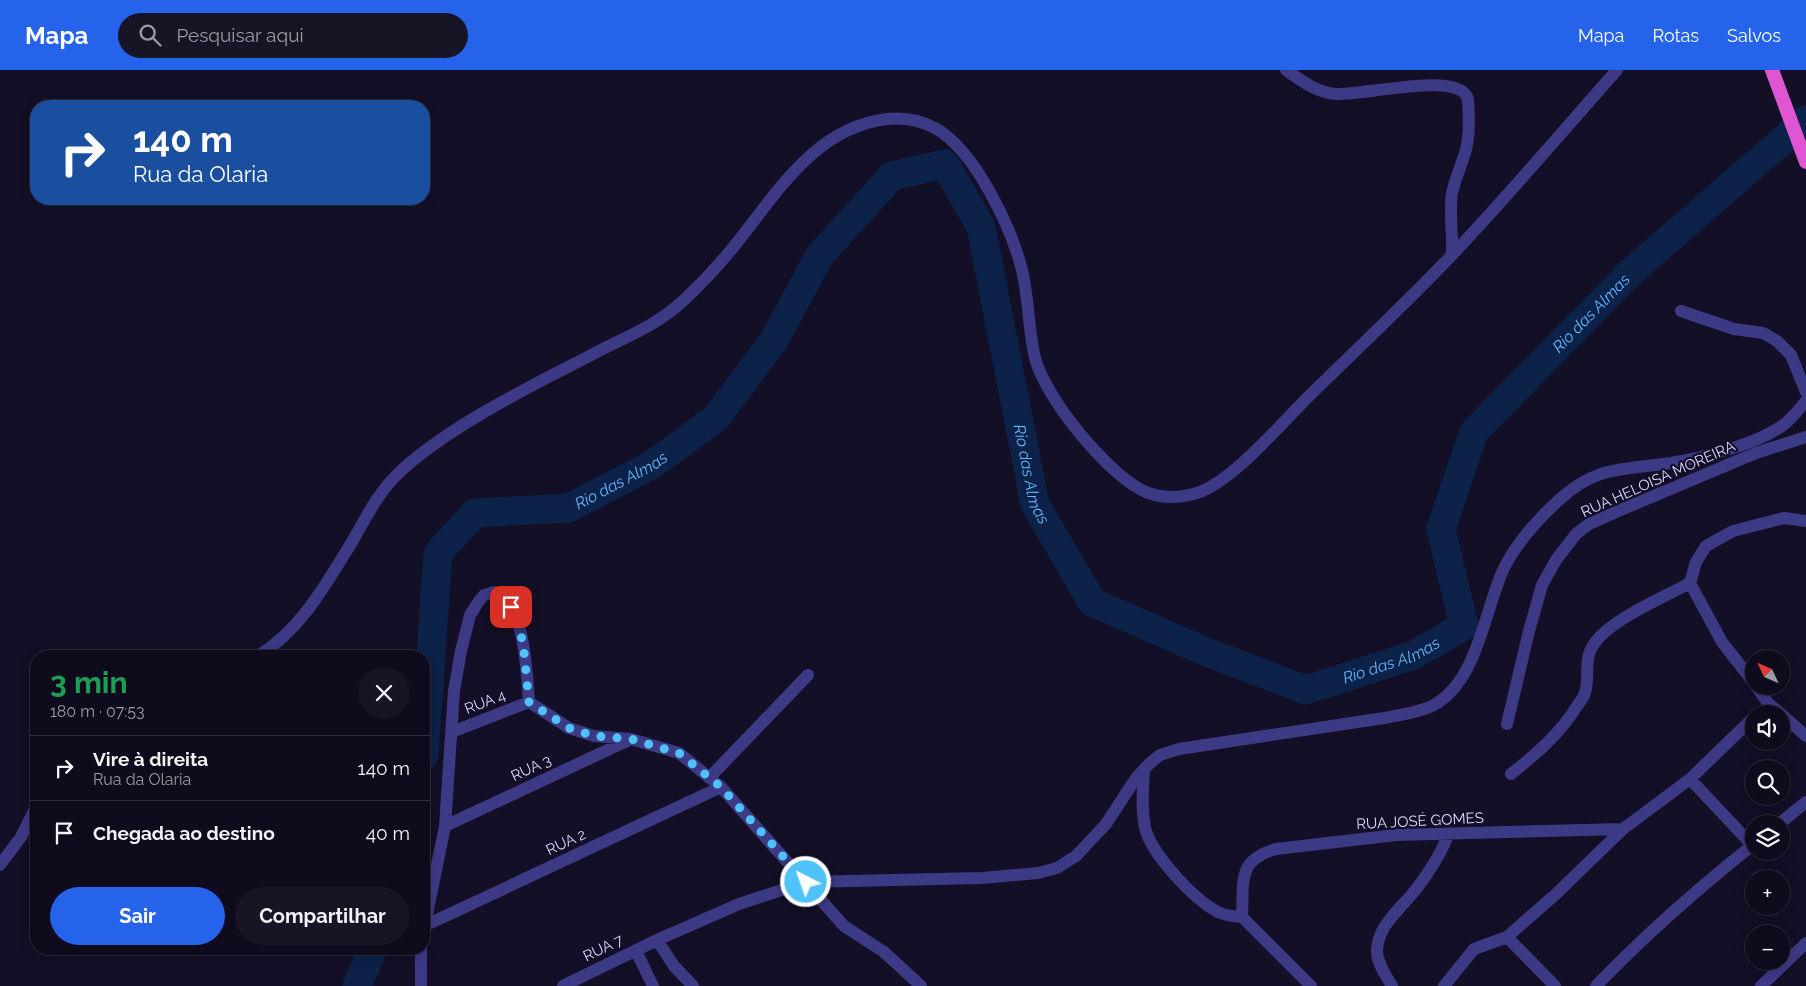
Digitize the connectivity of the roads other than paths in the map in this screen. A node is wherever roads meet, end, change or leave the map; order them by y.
1 (1286, 70) edge
2 (1617, 70) edge
3 (1772, 70) edge
4 (1432, 72) dead end
5 (1448, 74) dead end
6 (1806, 162) edge
7 (1452, 254) junction
8 (1681, 311) dead end
9 (1806, 392) edge
10 (1806, 401) edge
11 (1806, 437) edge
12 (1806, 521) edge
13 (1690, 583) junction
14 (267, 650) edge
15 (1745, 672) edge
16 (808, 675) dead end
17 (1762, 695) edge
18 (529, 702) junction
19 (1768, 703) joint
20 (1770, 705) edge
21 (1790, 722) edge
22 (1508, 724) dead end
23 (1745, 726) edge
24 (452, 732) junction
25 (1806, 736) edge
26 (631, 739) junction
27 (1144, 770) junction
28 (1511, 774) dead end
29 (709, 778) junction
30 (1690, 779) junction
31 (721, 787) junction
32 (1806, 802) edge
33 (1789, 815) edge
34 (30, 819) edge
35 (445, 826) junction
36 (1623, 829) junction
37 (1448, 835) junction
38 (1745, 836) edge
39 (1745, 850) edge
40 (0, 865) edge
41 (806, 882) junction
42 (430, 899) edge
43 (1242, 917) junction
44 (430, 925) edge
45 (1507, 937) junction
46 (657, 940) junction
47 (1806, 943) edge
48 (636, 951) junction
49 (421, 955) edge
50 (420, 986) edge
51 (563, 986) edge
52 (653, 986) edge
53 (692, 986) edge
54 (920, 986) edge
55 (1311, 986) edge
56 (1392, 986) edge
57 (1444, 986) edge
58 (1554, 986) edge
59 (1596, 986) edge
60 (1761, 986) edge

1 - 4 street
2 - 7 street
3 - 6 highway
5 - 7 street
7 - 14 street
8 - 9 street
10 - 27 street, RUA 7
11 - 22 street, RUA HELOISA MOREIRA
12 - 13 street
13 - 15 street
13 - 28 street
16 - 29 street
17 - 19 street
18 - 24 street, RUA 4
18 - 24 street
18 - 26 street
19 - 20 street
21 - 25 street
23 - 30 street
24 - 35 street
26 - 29 street
26 - 35 street, RUA 3
27 - 41 street, RUA 7
27 - 43 street
29 - 31 street
30 - 36 street
30 - 38 street
31 - 41 street
31 - 44 street, RUA 2
32 - 33 street
34 - 40 street
35 - 42 street
36 - 37 street, RUA JOSÉ GOMES
36 - 45 street
37 - 43 street, RUA JOSÉ GOMES
37 - 56 street
39 - 59 street
41 - 46 street, RUA 7
41 - 54 street
43 - 55 street
45 - 57 street
45 - 58 street
46 - 48 street, RUA 7
46 - 53 street
47 - 60 street
48 - 51 street, RUA 7
48 - 52 street
49 - 50 street

